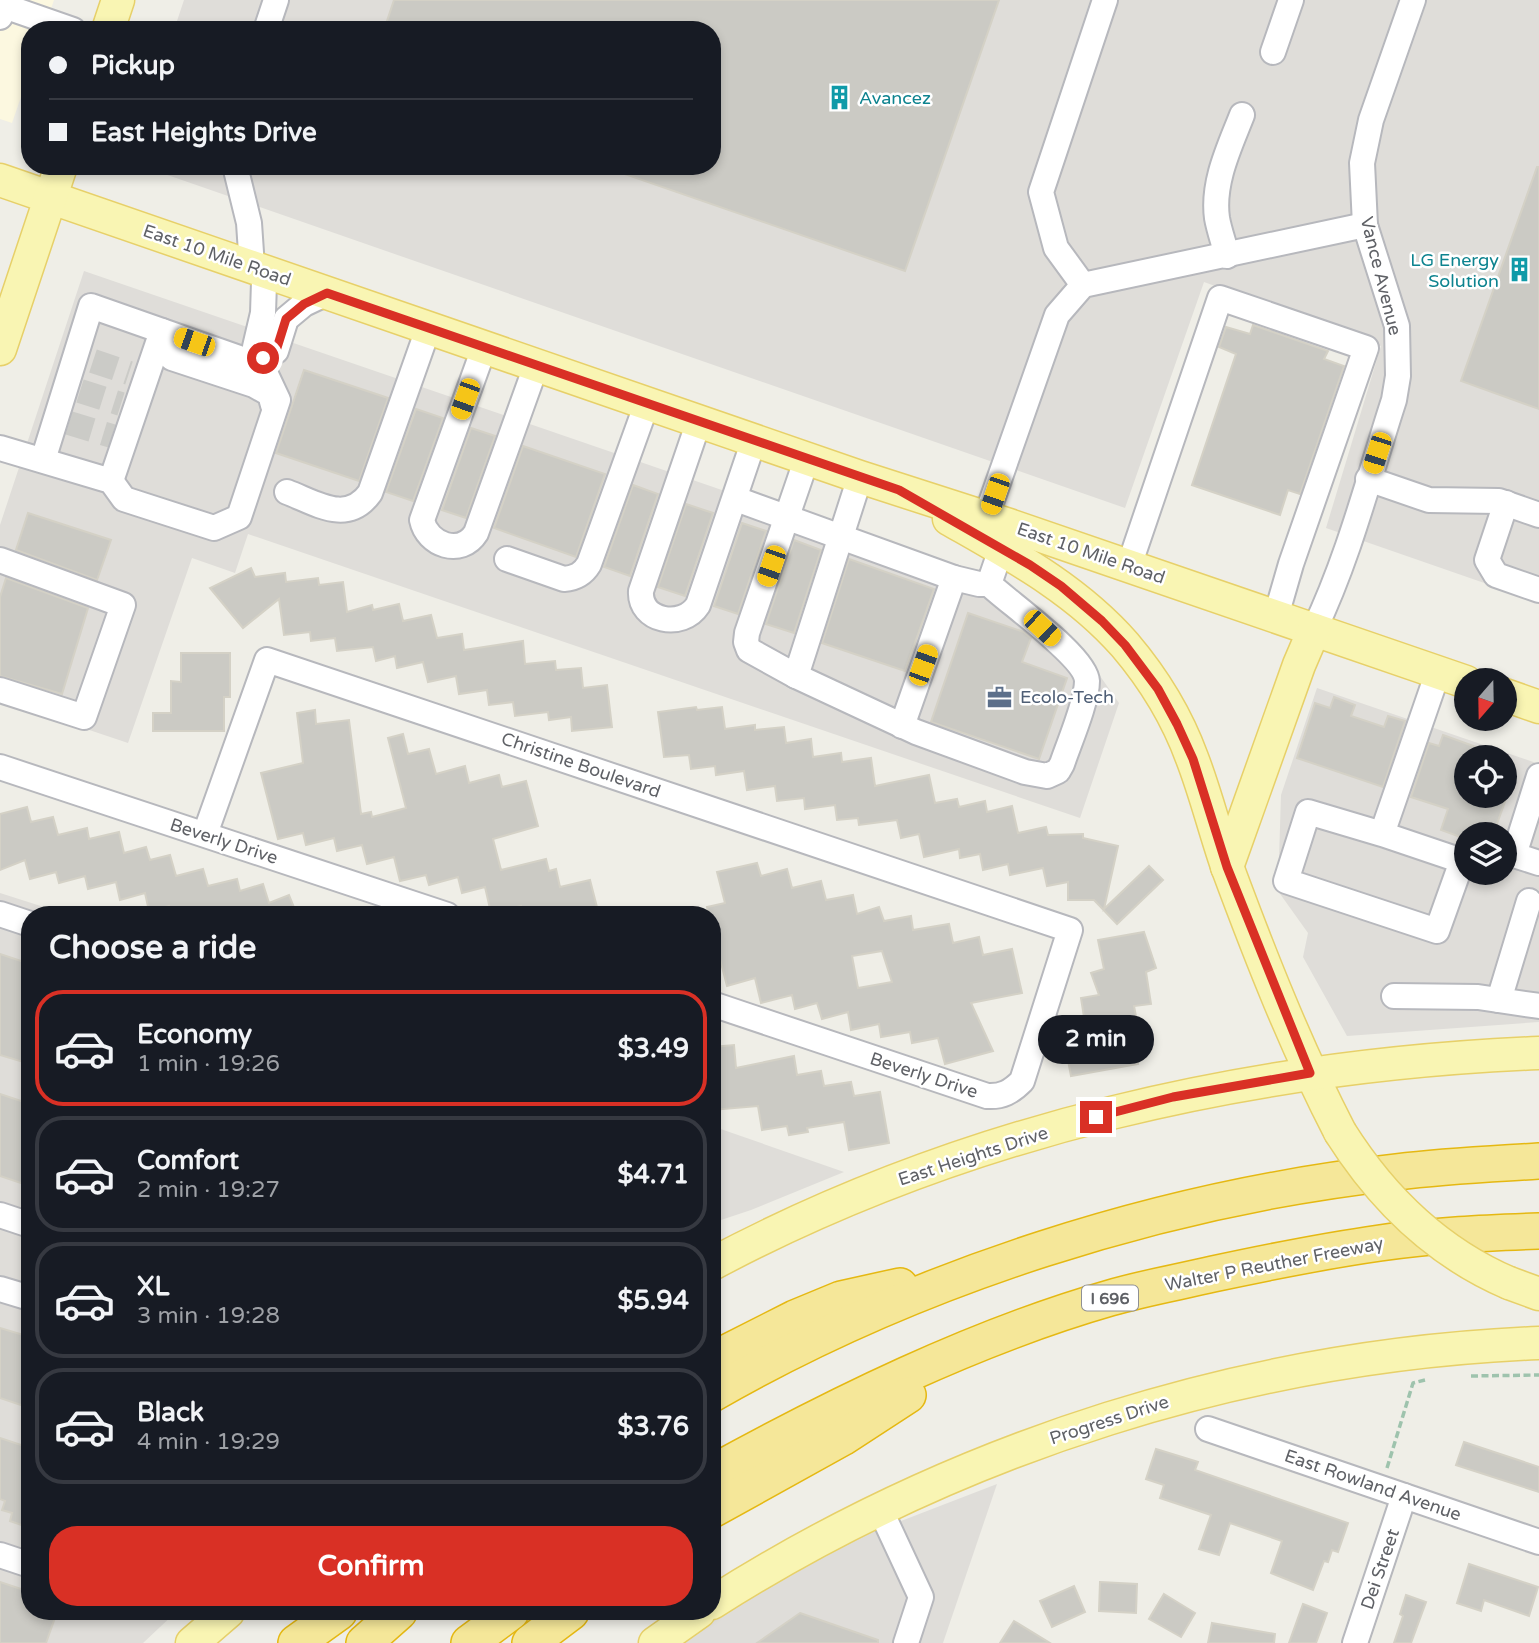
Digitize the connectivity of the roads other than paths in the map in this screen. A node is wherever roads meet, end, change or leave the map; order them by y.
1 (118, 0) edge
2 (276, 0) edge
3 (1105, 0) edge
4 (1291, 0) edge
5 (1413, 0) edge
6 (0, 17) edge
7 (47, 21) edge
8 (111, 21) edge
9 (269, 21) edge
10 (1273, 52) dead end
11 (1242, 115) dead end
12 (58, 175) edge
13 (237, 175) edge
14 (0, 180) edge
15 (50, 197) junction
16 (1365, 225) junction
17 (1227, 256) junction
18 (257, 269) junction
19 (1083, 285) junction
20 (327, 293) junction
21 (428, 329) junction
22 (167, 333) junction
23 (1, 344) edge
24 (484, 348) junction
25 (263, 362) junction
26 (536, 366) junction
27 (647, 403) junction
28 (275, 409) junction
29 (699, 421) junction
30 (754, 440) junction
31 (0, 448) edge
32 (807, 458) junction
33 (43, 460) junction
34 (860, 477) junction
35 (1368, 479) junction
36 (111, 481) junction
37 (287, 492) dead end
38 (736, 499) junction
39 (1506, 503) junction
40 (1539, 515) edge
41 (787, 518) junction
42 (999, 530) junction
43 (841, 537) junction
44 (507, 559) dead end
45 (0, 560) edge
46 (1129, 566) junction
47 (954, 578) junction
48 (989, 584) junction
49 (1539, 590) edge
50 (1276, 616) junction
51 (1314, 629) junction
52 (796, 676) junction
53 (1452, 676) edge
54 (0, 690) edge
55 (1517, 699) edge
56 (1539, 707) edge
57 (902, 726) junction
58 (0, 767) edge
59 (1539, 776) edge
60 (205, 834) junction
61 (1382, 834) junction
62 (1539, 863) edge
63 (1227, 867) junction
64 (1529, 901) dead end
65 (420, 906) edge
66 (0, 914) edge
67 (21, 921) edge
68 (1070, 929) joint
69 (1394, 996) dead end
70 (1499, 1000) junction
71 (1539, 1006) edge
72 (721, 1007) edge
73 (1539, 1053) edge
74 (1310, 1073) junction
75 (1539, 1161) edge
76 (0, 1215) edge
77 (21, 1222) edge
78 (1539, 1231) edge
79 (721, 1260) edge
80 (999, 1265) junction
81 (0, 1289) edge
82 (1539, 1294) edge
83 (21, 1295) edge
84 (1539, 1343) edge
85 (721, 1355) edge
86 (952, 1356) junction
87 (721, 1389) edge
88 (1208, 1429) dead end
89 (721, 1468) edge
90 (1404, 1496) junction
91 (721, 1505) edge
92 (880, 1509) junction
93 (1539, 1542) edge
94 (0, 1555) edge
95 (21, 1562) edge
96 (721, 1598) edge
97 (219, 1620) edge
98 (328, 1620) edge
99 (390, 1620) edge
100 (500, 1620) edge
101 (560, 1620) edge
102 (688, 1620) edge
103 (192, 1643) edge
104 (296, 1643) edge
105 (364, 1643) edge
106 (469, 1643) edge
107 (530, 1643) edge
108 (655, 1643) edge
109 (906, 1643) edge
110 (1355, 1643) edge

1 - 8 main road
2 - 9 street
3 - 19 street
4 - 10 street
5 - 16 street, Vance Avenue
6 - 7 street
11 - 17 street
12 - 15 main road
13 - 18 street
14 - 15 main road, East 10 Mile Road
15 - 18 main road, East 10 Mile Road
15 - 23 main road
16 - 17 street
16 - 35 street, Vance Avenue
17 - 19 street
18 - 20 main road, East 10 Mile Road
18 - 25 street
19 - 42 street
20 - 21 main road, East 10 Mile Road
20 - 25 street
21 - 24 main road, East 10 Mile Road
21 - 37 street
22 - 25 street
22 - 28 street
22 - 33 street
22 - 36 street
24 - 26 main road, East 10 Mile Road
24 - 26 street
25 - 28 street
26 - 27 main road, East 10 Mile Road
27 - 29 main road, East 10 Mile Road
27 - 44 street
28 - 36 street
29 - 30 main road, East 10 Mile Road
29 - 38 street
30 - 32 main road, East 10 Mile Road
30 - 38 street
31 - 33 street
32 - 34 main road, East 10 Mile Road
32 - 41 street
33 - 36 street
34 - 42 main road, East 10 Mile Road
34 - 43 street
35 - 39 street
35 - 51 street, Vance Avenue
38 - 41 street
39 - 40 street
39 - 49 street
41 - 43 street
41 - 52 street
42 - 46 main road, East 10 Mile Road
42 - 48 street
42 - 63 main road
43 - 47 street
43 - 52 street
45 - 54 street
46 - 50 main road, East 10 Mile Road
46 - 50 street
47 - 48 street
47 - 57 street
48 - 57 street
50 - 51 main road, East 10 Mile Road
51 - 53 main road, East 10 Mile Road
51 - 63 main road
52 - 57 street
53 - 61 street
55 - 56 main road
58 - 60 street, Beverly Drive
59 - 62 street
60 - 65 street, Beverly Drive
60 - 68 street, Christine Boulevard
61 - 61 street
63 - 74 main road
64 - 70 street
66 - 67 street
68 - 72 street, Beverly Drive
69 - 70 street
70 - 71 street
73 - 74 main road, East Heights Drive
74 - 79 main road, East Heights Drive
74 - 82 main road, bridge
75 - 80 highway
76 - 77 street
78 - 86 highway, Walter P Reuther Freeway / I 696
80 - 85 highway
80 - 87 highway
81 - 83 street
84 - 92 main road, Progress Drive
86 - 89 highway, Walter P Reuther Freeway / I 696
86 - 91 highway
88 - 90 street, East Rowland Avenue
90 - 93 street, East Rowland Avenue
90 - 110 street, Dei Street
92 - 96 main road, Progress Drive
92 - 109 street
94 - 95 street
97 - 103 main road
98 - 104 highway
99 - 105 highway
100 - 106 highway
101 - 107 highway
102 - 108 main road

